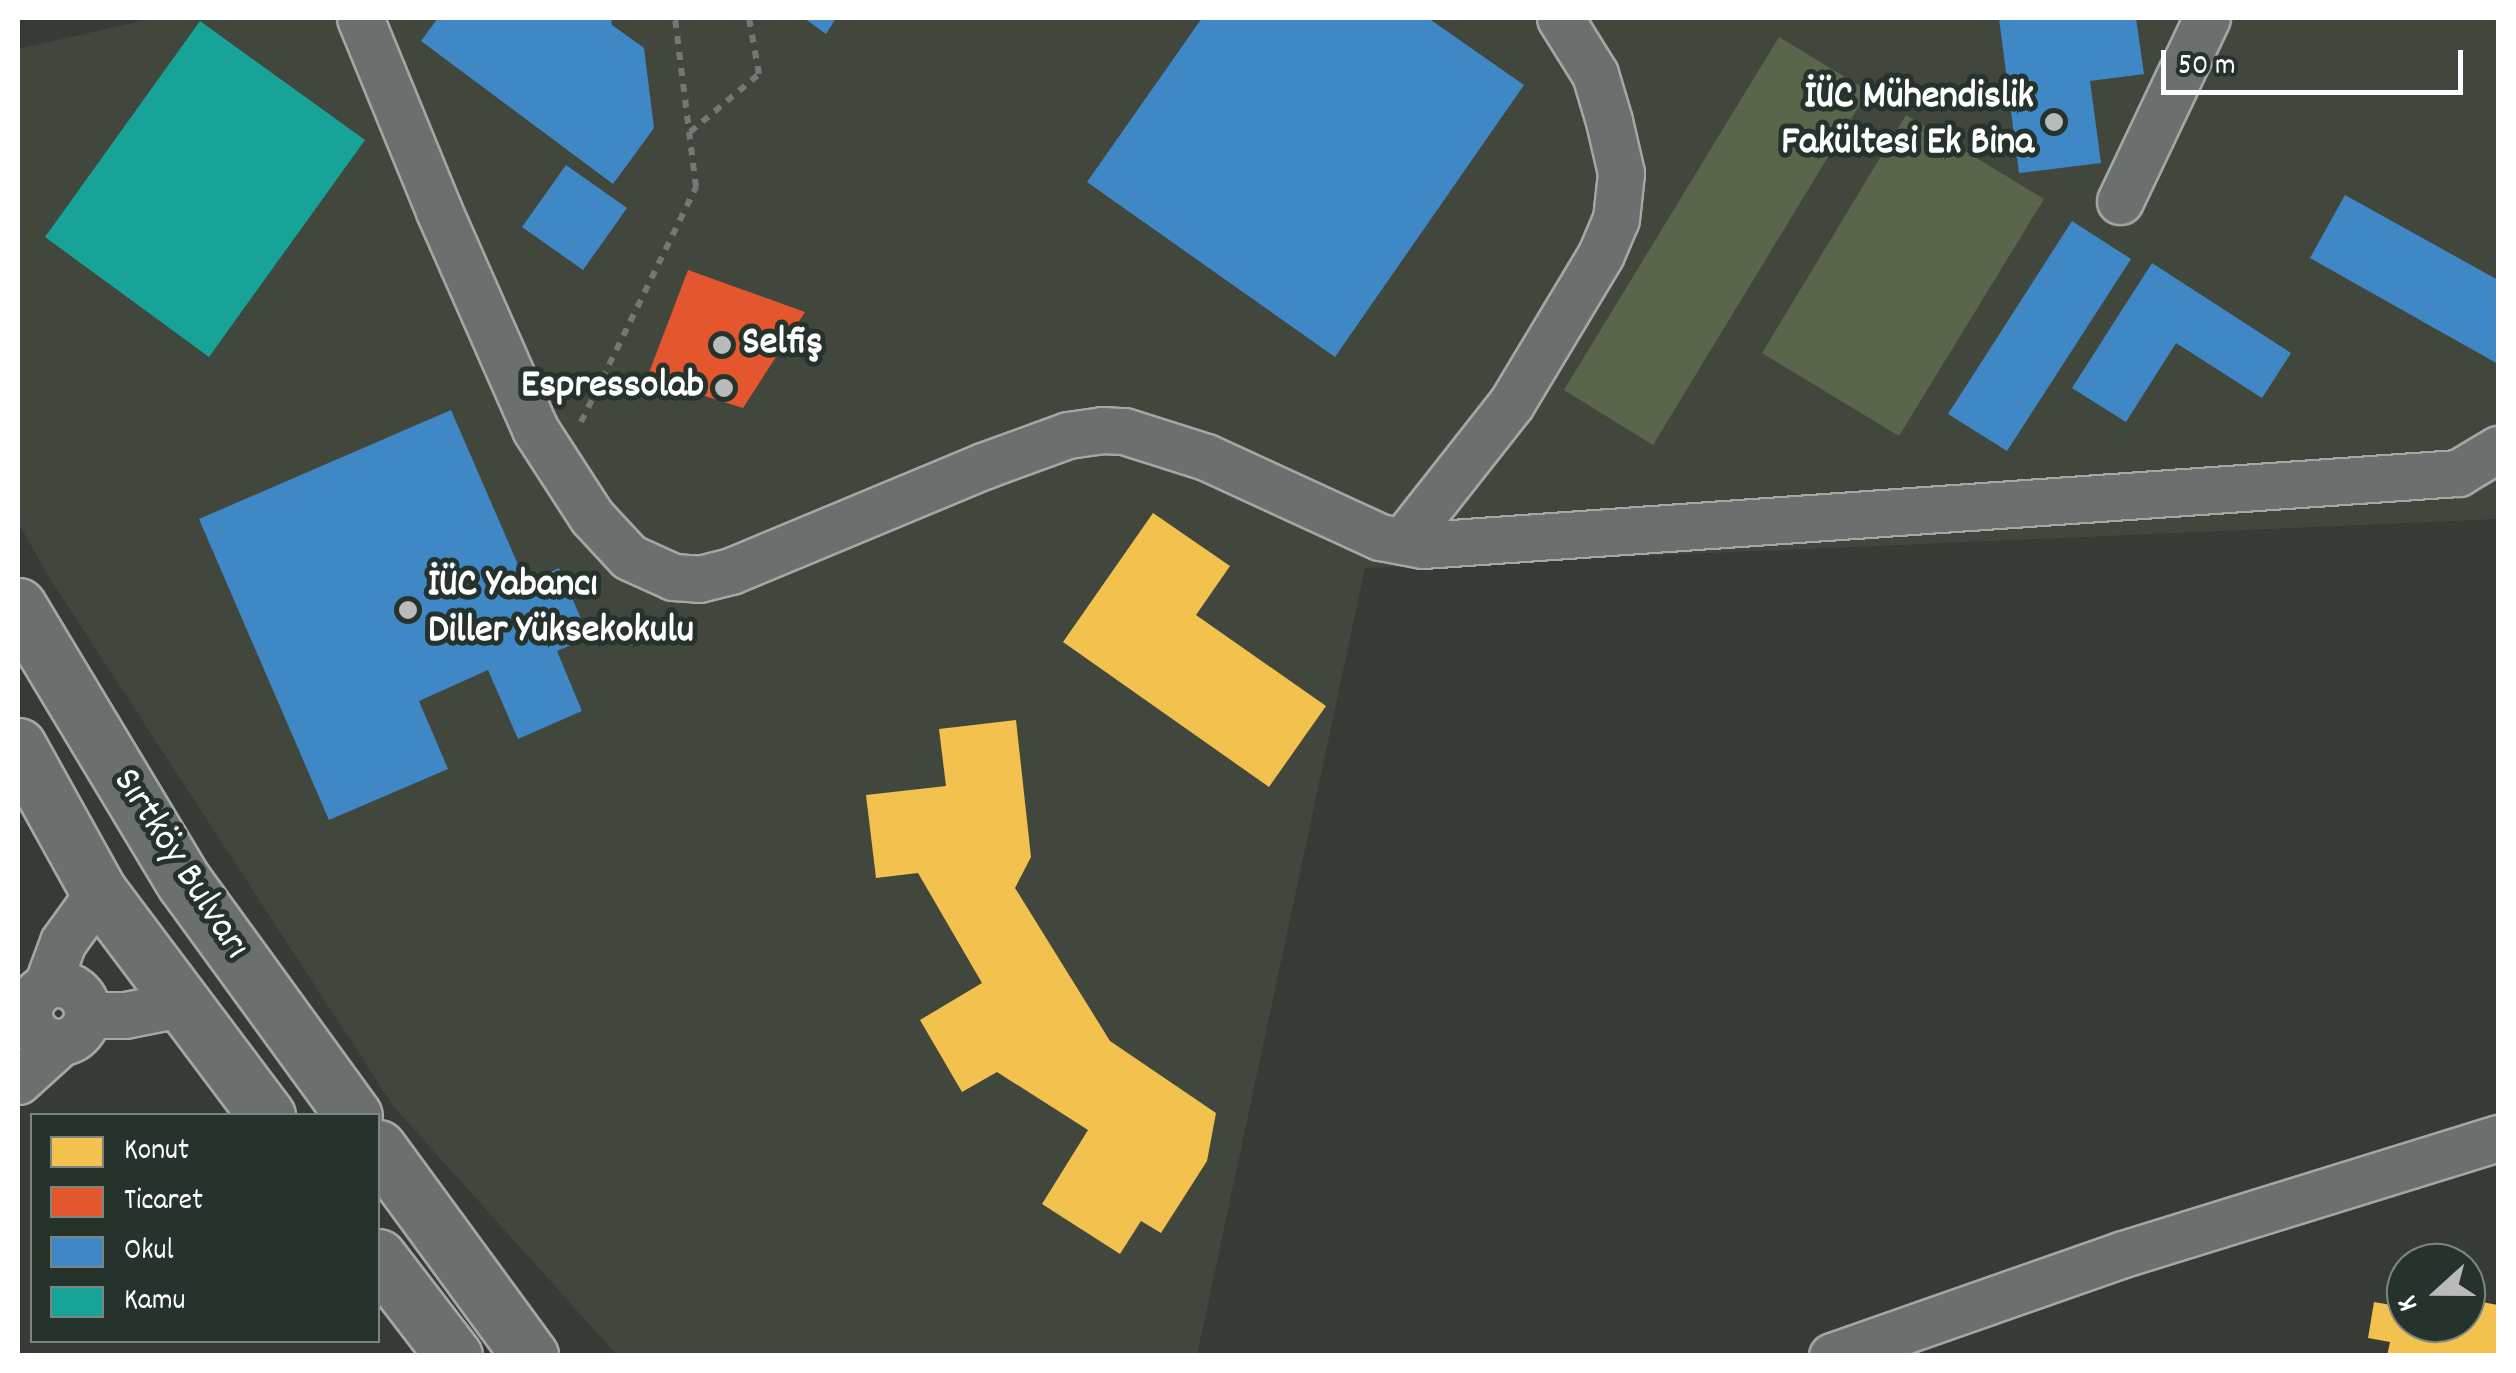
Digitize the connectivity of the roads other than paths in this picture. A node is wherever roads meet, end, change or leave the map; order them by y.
1 (360, 18) edge
2 (2207, 18) edge
3 (1577, 26) edge
4 (2120, 201) dead end
5 (2498, 449) edge
6 (1403, 541) junction
7 (18, 606) edge
8 (18, 746) edge
9 (99, 892) junction
10 (31, 1002) edge
11 (181, 1004) junction
12 (74, 1029) junction
13 (18, 1081) edge
14 (265, 1113) edge
15 (352, 1113) edge
16 (2498, 1138) edge
17 (380, 1151) edge
18 (380, 1260) edge
19 (454, 1356) edge
20 (530, 1356) edge
21 (1832, 1356) edge

1 - 6 street
2 - 4 street
3 - 6 street
5 - 6 street
7 - 15 main road, Sırtköy Bulvarı
8 - 9 main road, Sırtköy Bulvarı
9 - 10 street
9 - 11 main road, Sırtköy Bulvarı
10 - 12 street
11 - 12 street
11 - 14 main road, Sırtköy Bulvarı
12 - 13 street
16 - 21 street
17 - 20 main road
18 - 19 main road

